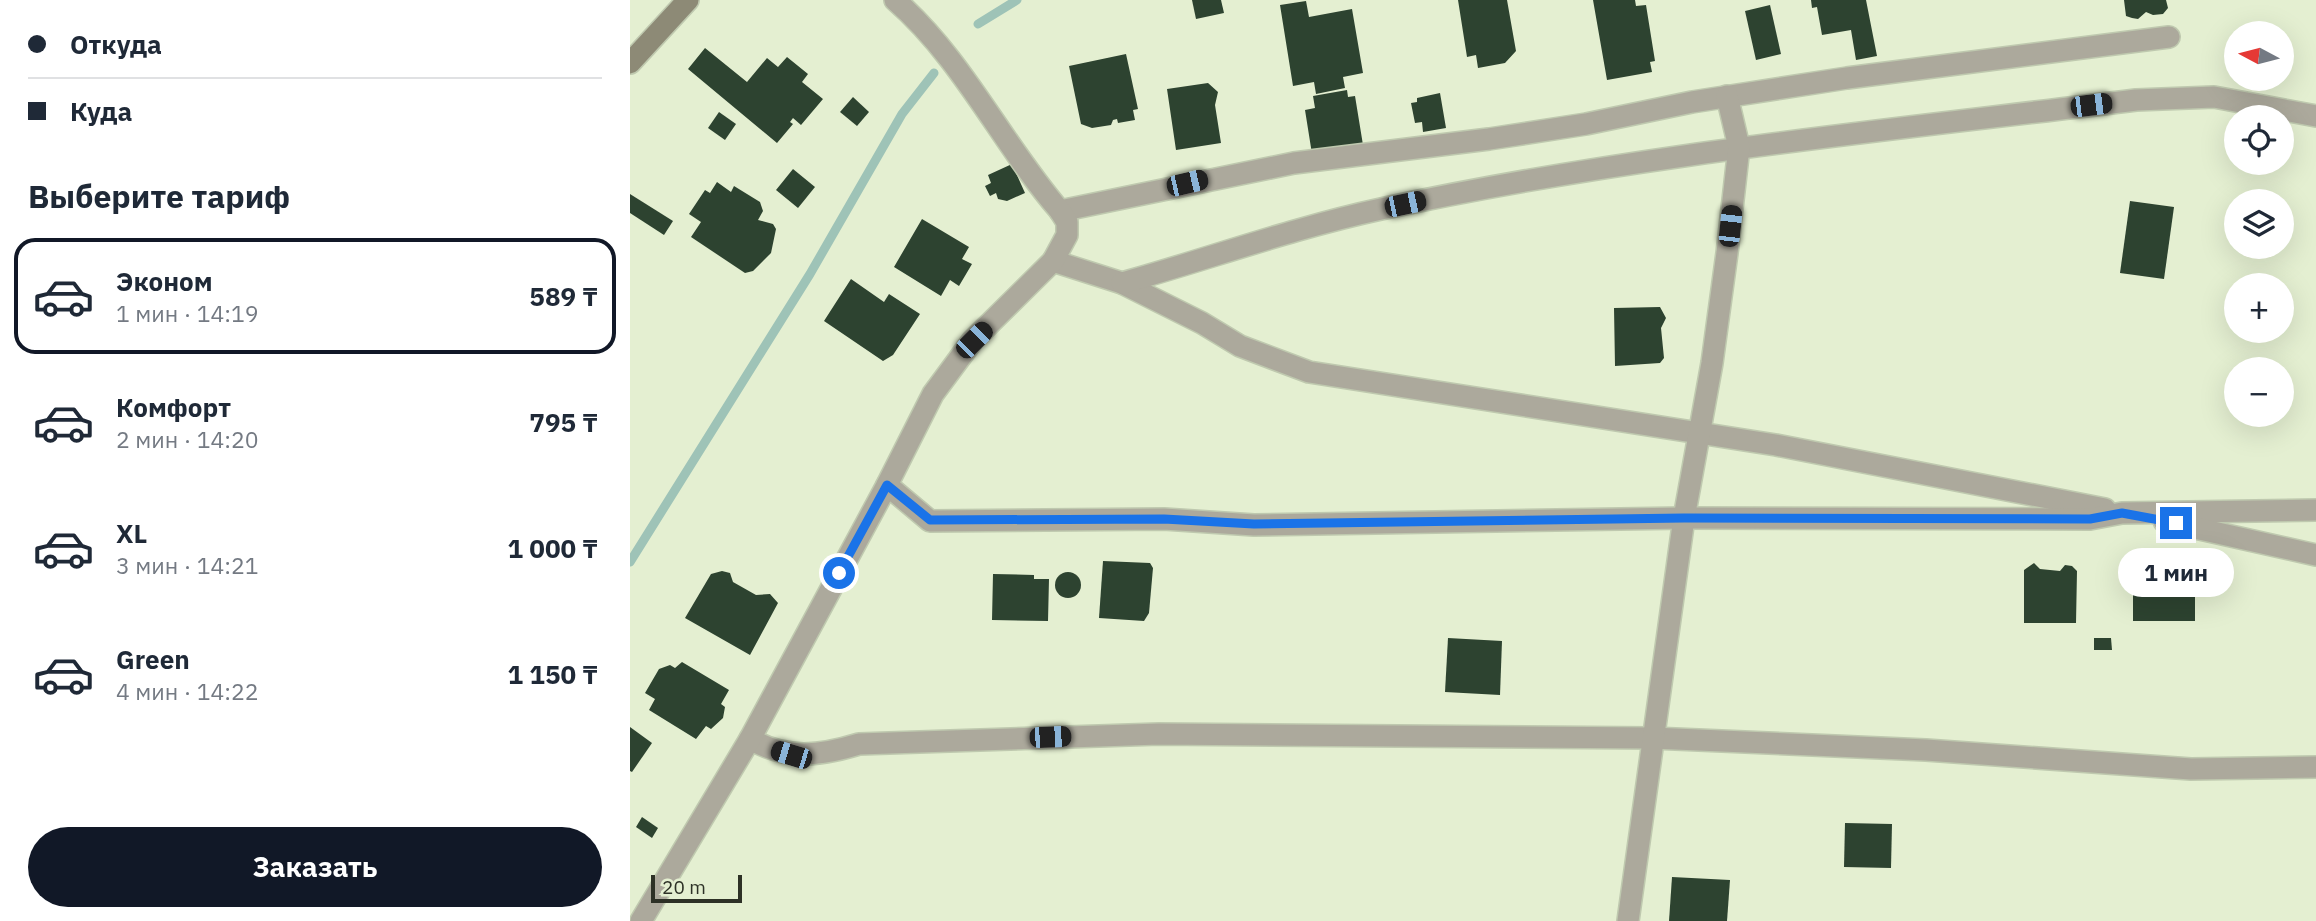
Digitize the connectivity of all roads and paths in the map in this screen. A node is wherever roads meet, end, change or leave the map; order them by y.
1 (688, 0) edge
2 (895, 0) edge
3 (2169, 37) dead end
4 (630, 63) edge
5 (1727, 96) junction
6 (2316, 116) edge
7 (1739, 147) junction
8 (1060, 211) junction
9 (1053, 261) junction
10 (1122, 284) junction
11 (1699, 433) junction
12 (887, 485) junction
13 (2316, 510) edge
14 (2122, 513) junction
15 (1684, 518) junction
16 (2316, 555) edge
17 (1652, 738) junction
18 (750, 739) junction
19 (2316, 767) edge
20 (642, 921) edge
21 (1628, 921) edge

1 - 4 main road
2 - 8 street
3 - 5 street
5 - 7 street
5 - 8 street
6 - 7 street
7 - 10 street
7 - 11 street
8 - 9 street
9 - 10 street
9 - 12 street
10 - 11 street
11 - 14 street
11 - 15 street
12 - 15 street
12 - 18 street
13 - 14 street
14 - 15 street
14 - 16 street
15 - 17 street
17 - 18 street
17 - 19 street
17 - 21 street
18 - 20 street

